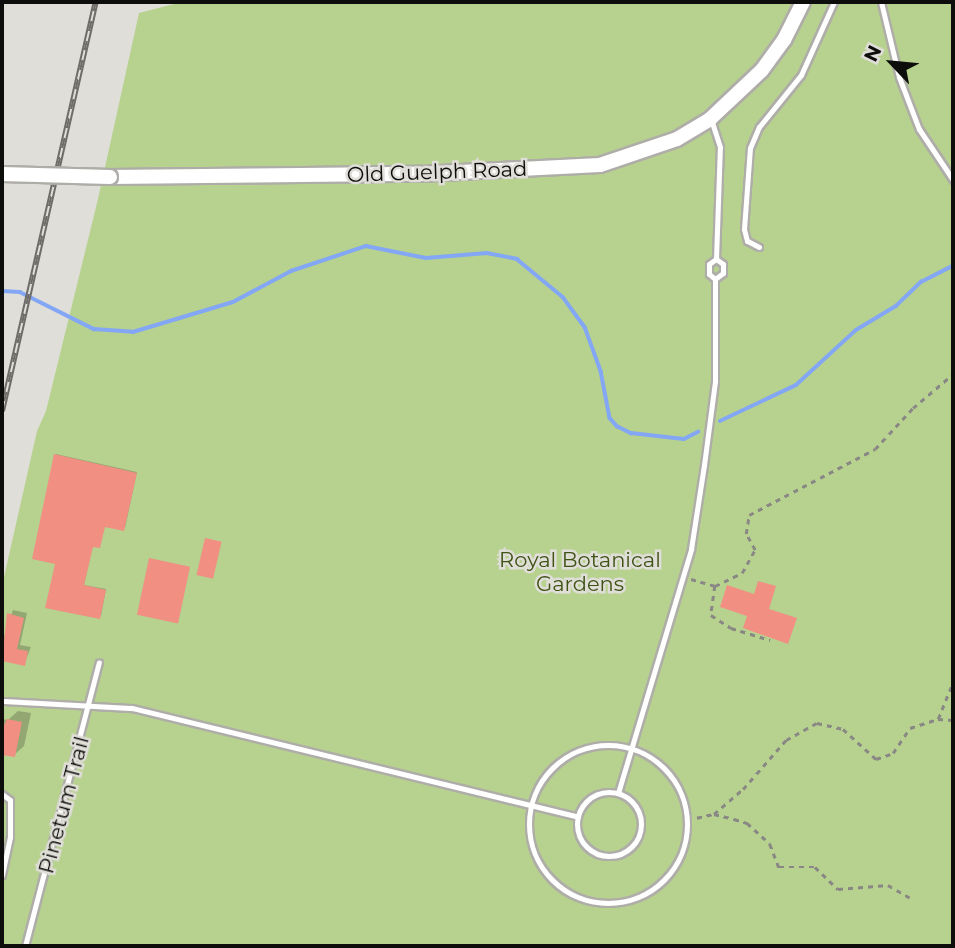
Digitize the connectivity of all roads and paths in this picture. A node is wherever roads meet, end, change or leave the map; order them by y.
1 (803, 2) edge
2 (834, 2) edge
3 (881, 2) edge
4 (710, 119) junction
5 (2, 174) edge
6 (953, 180) edge
7 (759, 247) dead end
8 (953, 374) edge
9 (683, 577) junction
10 (715, 586) junction
11 (770, 640) dead end
12 (99, 662) dead end
13 (953, 682) edge
14 (2, 701) edge
15 (91, 705) junction
16 (938, 719) junction
17 (953, 720) edge
18 (632, 749) junction
19 (618, 793) junction
20 (2, 794) edge
21 (531, 805) junction
22 (714, 814) junction
23 (578, 817) junction
24 (687, 820) junction
25 (2, 875) edge
26 (912, 899) dead end
27 (24, 946) edge

1 - 4 street, Old Guelph Road
2 - 7 lane
3 - 6 lane
4 - 5 street, Old Guelph Road, bridge
4 - 9 lane
8 - 10 path
9 - 10 path
9 - 18 lane
10 - 11 path
12 - 15 lane, Pinetum Trail
13 - 16 path
14 - 15 lane
15 - 21 lane
15 - 27 lane, Pinetum Trail
16 - 17 path
16 - 22 path
18 - 19 lane
18 - 21 lane
18 - 24 lane
19 - 23 lane
19 - 23 lane
20 - 25 lane
21 - 23 lane
21 - 24 lane
22 - 24 path
22 - 26 path

